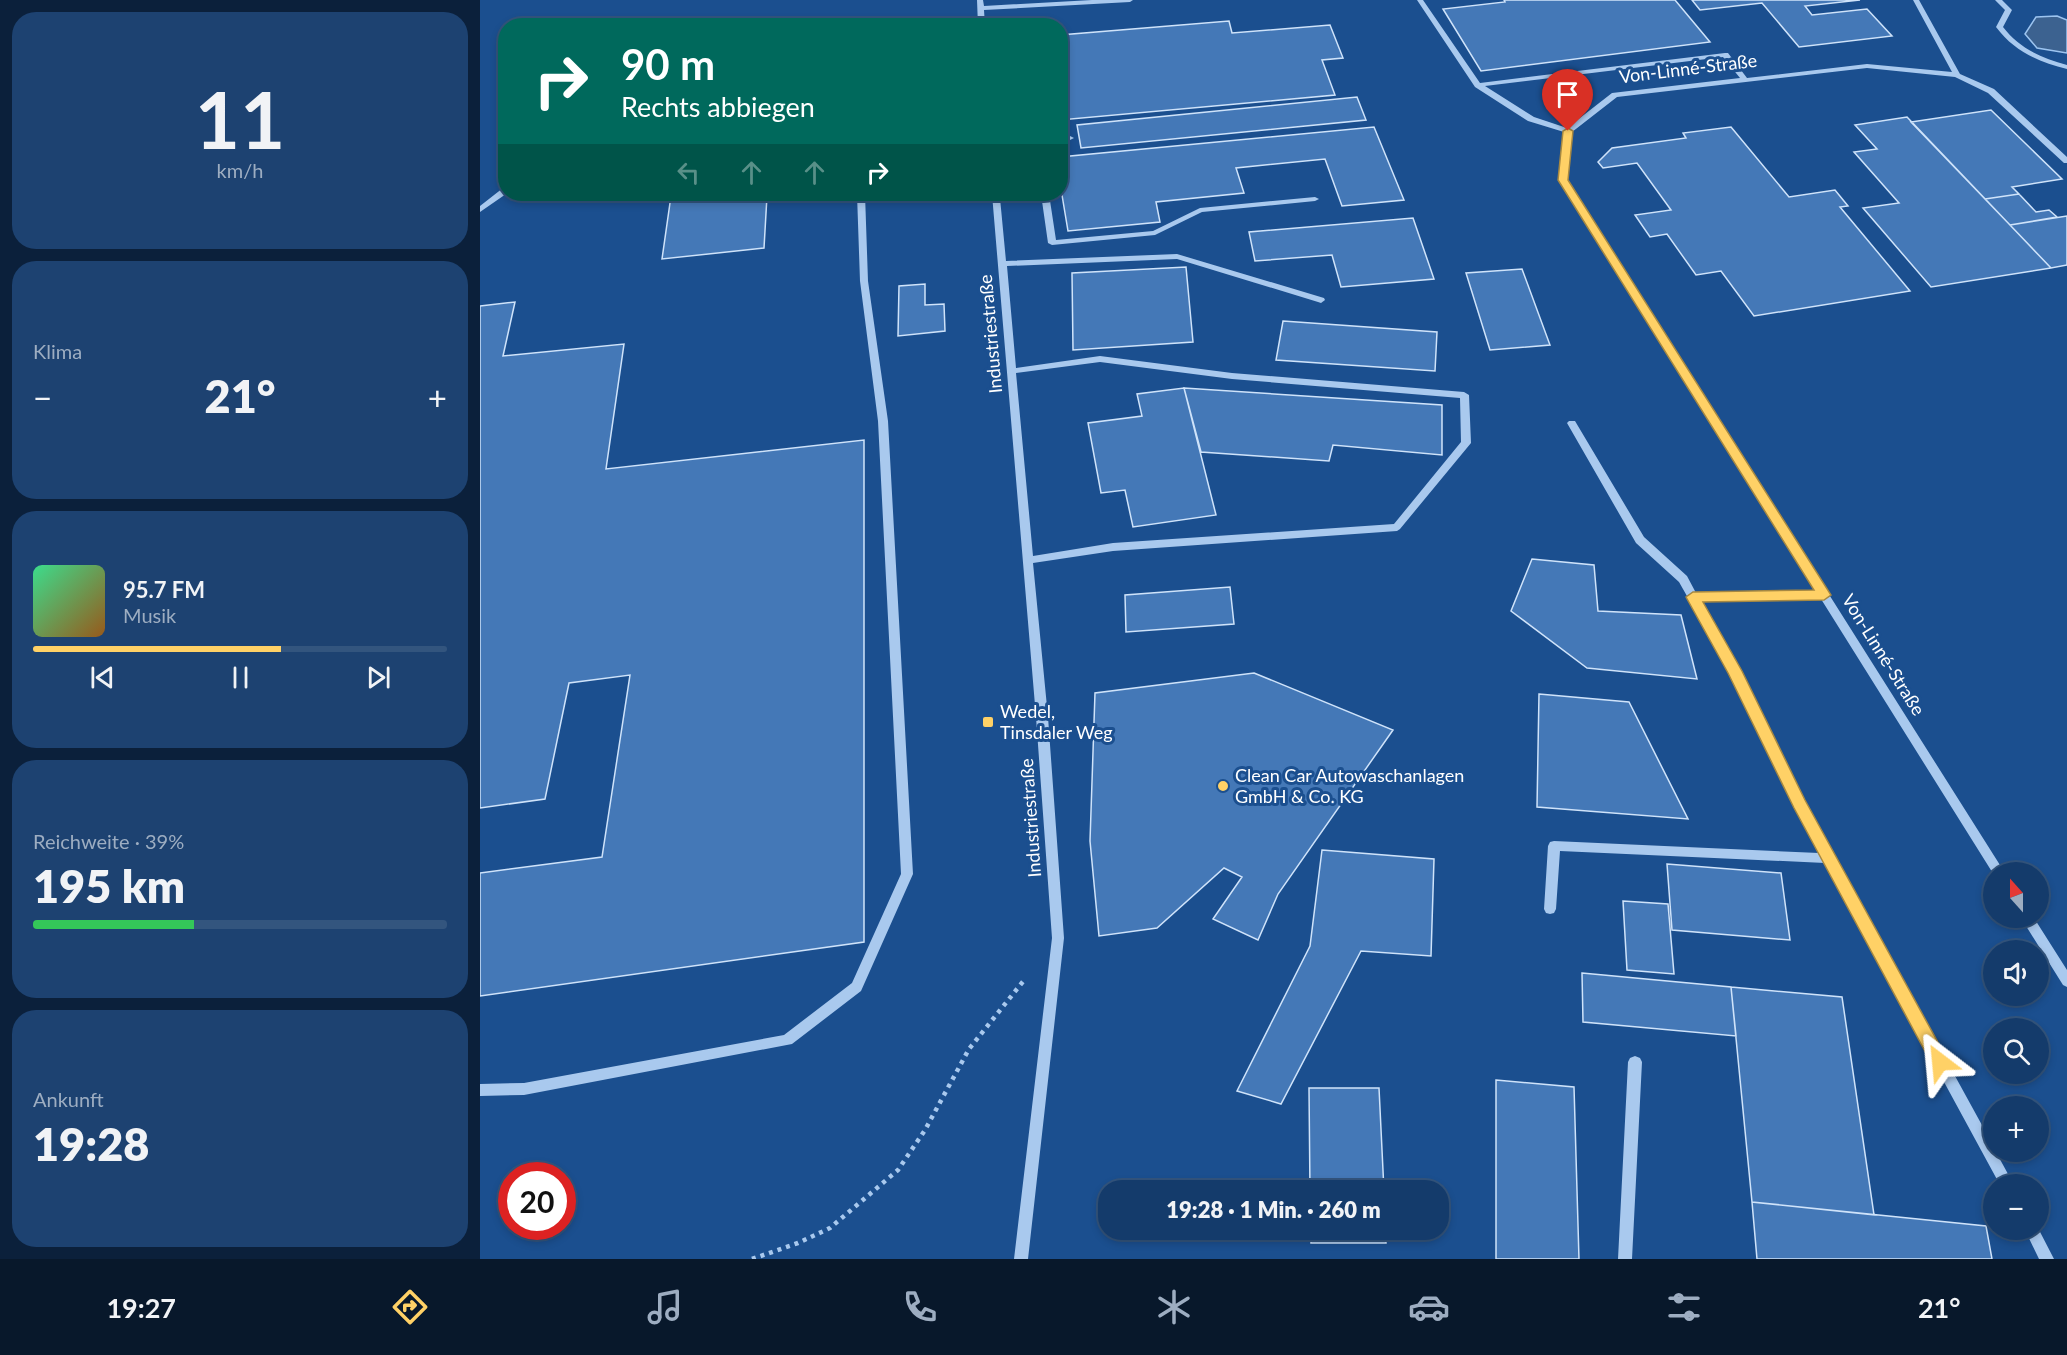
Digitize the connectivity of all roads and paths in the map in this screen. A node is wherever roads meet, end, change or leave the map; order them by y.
1 (1130, 0) edge
2 (1420, 0) edge
3 (1916, 0) edge
4 (1998, 0) edge
5 (980, 4) edge
6 (2067, 68) edge
7 (1957, 75) junction
8 (1745, 80) junction
9 (1478, 85) junction
10 (1568, 131) junction
11 (2067, 161) edge
12 (498, 196) edge
13 (1315, 199) dead end
14 (861, 201) edge
15 (998, 201) edge
16 (1046, 201) edge
17 (480, 210) edge
18 (1003, 264) junction
19 (1321, 300) dead end
20 (1012, 371) junction
21 (1572, 423) dead end
22 (1028, 560) junction
23 (1824, 595) junction
24 (1693, 597) junction
25 (1829, 858) junction
26 (1992, 862) edge
27 (1550, 909) dead end
28 (2033, 928) edge
29 (1028, 975) dead end
30 (2067, 981) edge
31 (1635, 1062) dead end
32 (480, 1090) edge
33 (2001, 1174) edge
34 (2038, 1240) edge
35 (752, 1259) edge
36 (1021, 1259) edge
37 (1625, 1259) edge
38 (2048, 1259) edge

1 - 5 street
2 - 9 street
3 - 7 street
4 - 6 street
7 - 8 street, Von-Linné-Straße
7 - 11 street, Von-Linné-Straße
8 - 9 street
8 - 10 street, Von-Linné-Straße
9 - 10 street
10 - 23 street, Von-Linné-Straße
12 - 17 street
13 - 16 street
14 - 32 street
15 - 18 street, Industriestraße
18 - 19 street
18 - 20 street, Industriestraße
20 - 22 street, Industriestraße
20 - 22 street
21 - 24 street
22 - 36 street, Industriestraße
23 - 24 street
23 - 26 street, Von-Linné-Straße
24 - 25 street
25 - 27 street
25 - 33 street
28 - 30 street
29 - 35 path
31 - 37 street
34 - 38 street

